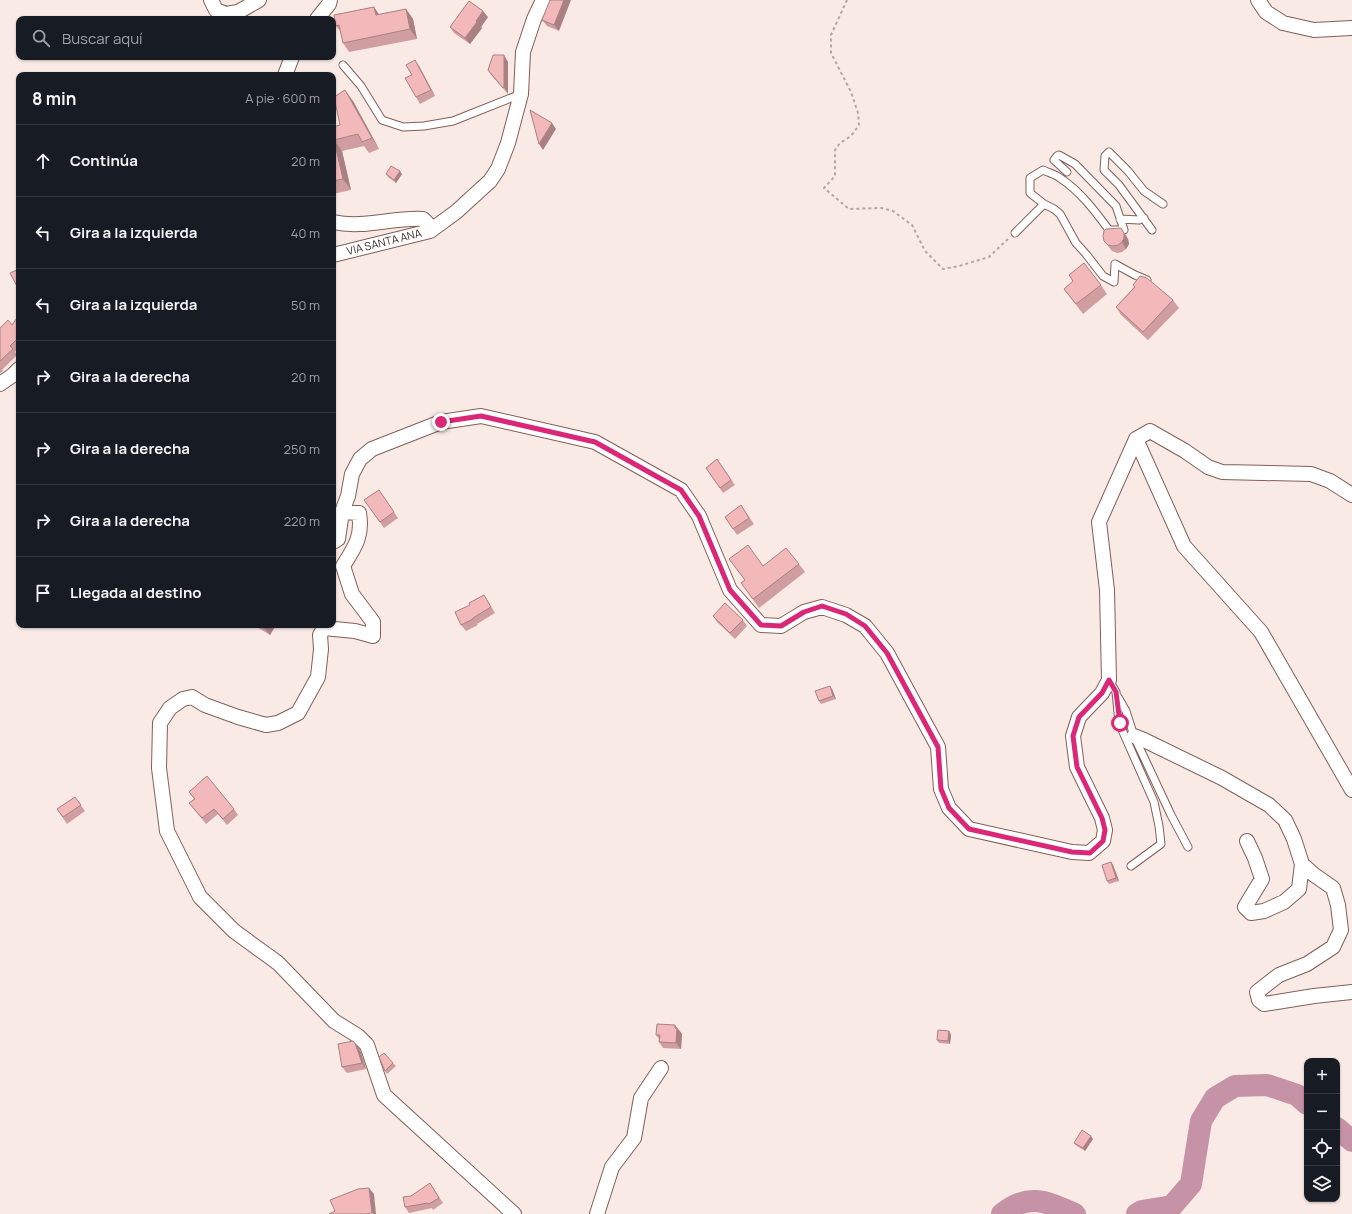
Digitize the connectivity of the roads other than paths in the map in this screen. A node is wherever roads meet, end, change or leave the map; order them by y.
1 (211, 0) edge
2 (259, 0) edge
3 (330, 0) edge
4 (543, 0) edge
5 (1258, 0) edge
6 (319, 16) edge
7 (1352, 28) edge
8 (291, 60) edge
9 (343, 65) dead end
10 (286, 72) edge
11 (521, 94) junction
12 (1067, 172) dead end
13 (1044, 204) junction
14 (1163, 204) dead end
15 (1144, 218) junction
16 (1120, 219) junction
17 (336, 223) edge
18 (1152, 230) dead end
19 (430, 231) junction
20 (1015, 233) road end
21 (336, 254) edge
22 (1151, 281) edge
23 (16, 372) edge
24 (0, 384) edge
25 (1136, 439) junction
26 (1352, 495) edge
27 (342, 512) junction
28 (336, 540) edge
29 (1109, 680) junction
30 (1116, 692) junction
31 (1134, 736) junction
32 (1352, 790) edge
33 (1247, 841) dead end
34 (1188, 847) dead end
35 (1302, 864) junction
36 (1131, 866) dead end
37 (1352, 992) edge
38 (661, 1068) dead end
39 (514, 1214) edge
40 (597, 1214) edge

1 - 2 street
3 - 6 street
4 - 11 street, VIA SANTA ANA
5 - 7 street
8 - 10 street
9 - 11 lane
11 - 19 street, VIA SANTA ANA
12 - 16 lane
13 - 16 lane
13 - 20 lane
13 - 22 lane
14 - 15 lane
15 - 16 lane
15 - 18 lane
17 - 19 street
19 - 21 street, VIA SANTA ANA
23 - 24 street
25 - 26 street
25 - 29 street
25 - 32 street
27 - 28 street
27 - 29 street
27 - 39 street
29 - 30 lane
30 - 31 lane
30 - 36 lane
31 - 34 lane
31 - 35 street
33 - 35 street
35 - 37 street
38 - 40 street

